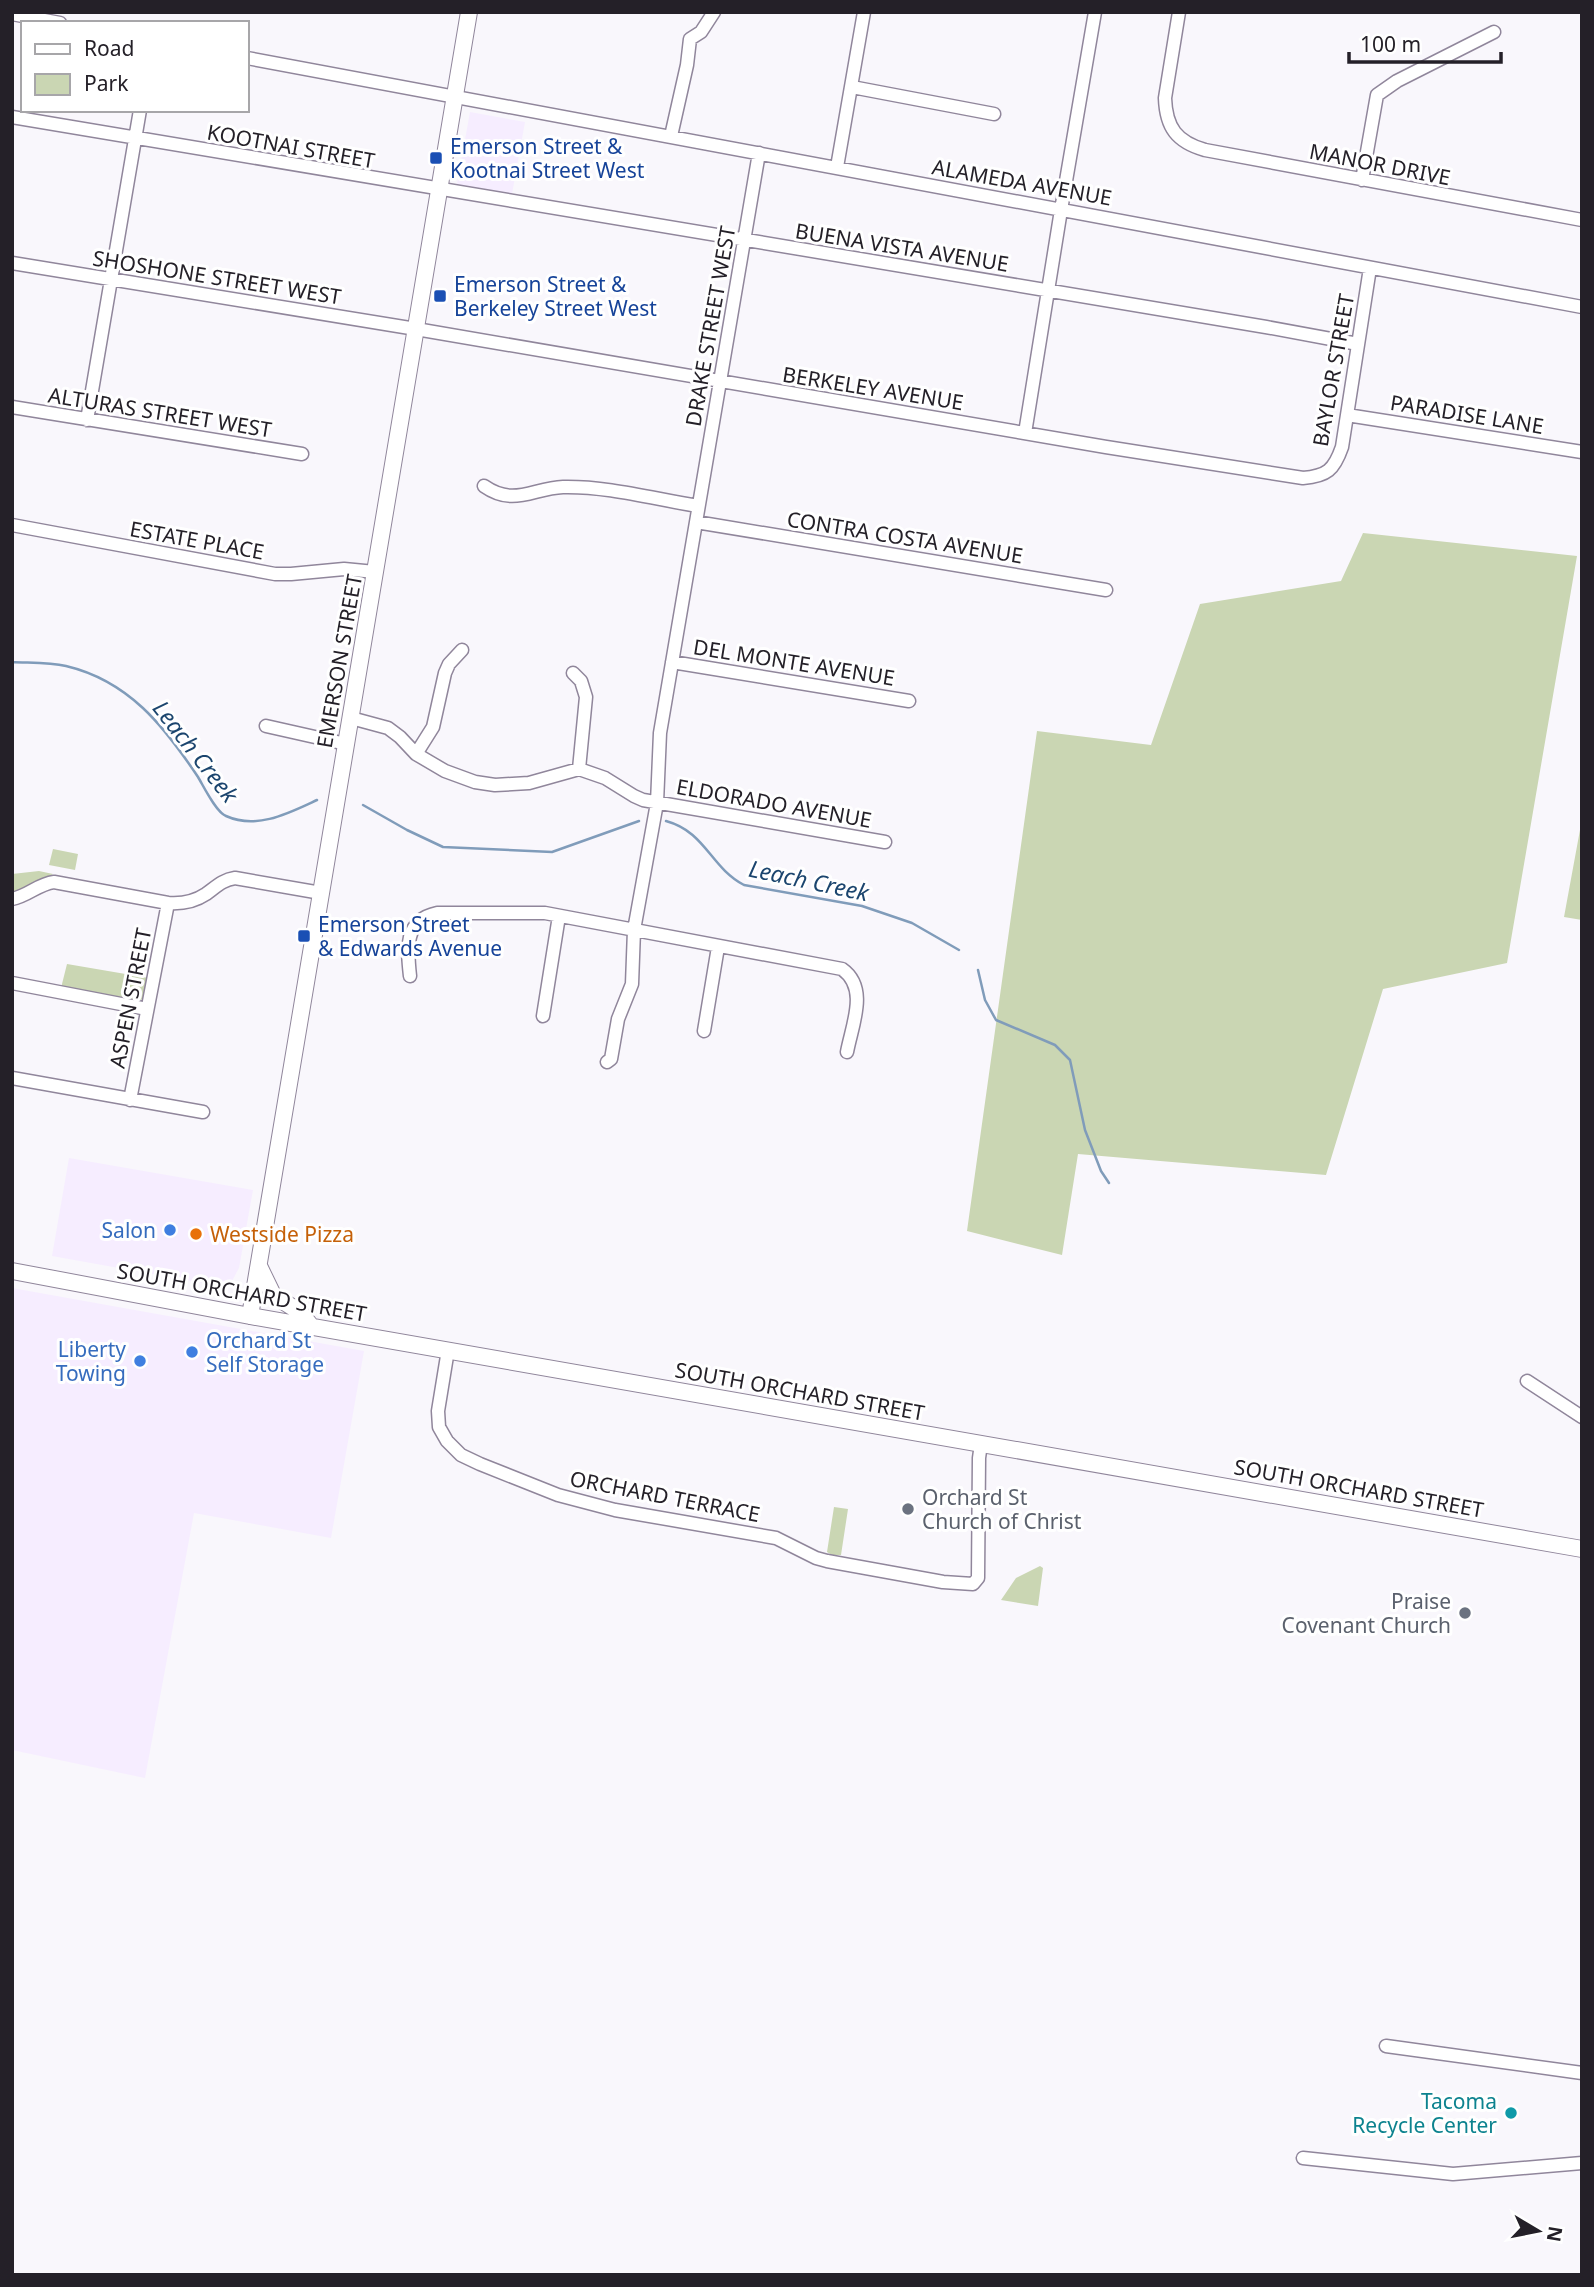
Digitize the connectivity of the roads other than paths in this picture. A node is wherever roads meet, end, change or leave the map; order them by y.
1 (469, 12) edge
2 (714, 12) edge
3 (864, 12) edge
4 (1095, 12) edge
5 (1179, 12) edge
6 (12, 14) edge
7 (49, 21) edge
8 (1494, 32) dead end
9 (248, 58) edge
10 (852, 87) junction
11 (455, 96) junction
12 (140, 112) edge
13 (994, 114) dead end
14 (12, 117) edge
15 (671, 136) junction
16 (134, 139) junction
17 (759, 153) junction
18 (837, 167) junction
19 (1362, 180) junction
20 (439, 190) junction
21 (1060, 210) junction
22 (1582, 220) edge
23 (745, 241) junction
24 (12, 263) edge
25 (1370, 268) junction
26 (110, 279) junction
27 (1048, 291) junction
28 (1582, 307) edge
29 (416, 329) junction
30 (1358, 345) junction
31 (720, 381) junction
32 (12, 407) edge
33 (1347, 415) junction
34 (87, 420) junction
35 (1025, 432) junction
36 (1582, 452) edge
37 (302, 454) dead end
38 (1325, 474) joint
39 (485, 486) dead end
40 (698, 506) junction
41 (696, 522) junction
42 (12, 525) edge
43 (375, 572) junction
44 (1107, 590) dead end
45 (462, 650) dead end
46 (672, 662) junction
47 (573, 673) dead end
48 (909, 701) dead end
49 (351, 718) junction
50 (266, 726) dead end
51 (346, 744) junction
52 (416, 754) junction
53 (579, 769) junction
54 (657, 803) junction
55 (885, 842) dead end
56 (321, 893) junction
57 (12, 899) edge
58 (168, 903) junction
59 (559, 916) junction
60 (634, 930) junction
61 (718, 947) junction
62 (410, 976) dead end
63 (12, 983) edge
64 (148, 1009) junction
65 (543, 1016) dead end
66 (704, 1031) dead end
67 (847, 1052) dead end
68 (607, 1062) dead end
69 (12, 1078) edge
70 (130, 1100) junction
71 (203, 1112) dead end
72 (259, 1266) junction
73 (12, 1271) edge
74 (250, 1316) junction
75 (311, 1326) junction
76 (447, 1350) junction
77 (1527, 1381) dead end
78 (1582, 1418) edge
79 (981, 1444) junction
80 (1582, 1549) edge
81 (1386, 2046) dead end
82 (1582, 2073) edge
83 (1303, 2158) dead end
84 (1582, 2163) edge

1 - 11 main road, EMERSON STREET
2 - 15 street
3 - 10 street
4 - 21 street
5 - 19 street, MANOR DRIVE
6 - 7 street
8 - 19 street
9 - 11 street, ALAMEDA AVENUE
10 - 13 street
10 - 18 street
11 - 15 street, ALAMEDA AVENUE
11 - 20 main road, EMERSON STREET
12 - 16 street
14 - 16 street, KOOTNAI STREET
15 - 17 street, ALAMEDA AVENUE
16 - 20 street, KOOTNAI STREET
16 - 26 street
17 - 18 street, ALAMEDA AVENUE
17 - 23 street, DRAKE STREET WEST
18 - 21 street, ALAMEDA AVENUE
19 - 22 street, MANOR DRIVE
20 - 23 street, BUENA VISTA AVENUE
20 - 29 main road, EMERSON STREET
21 - 25 street, ALAMEDA AVENUE
21 - 27 street
23 - 27 street, BUENA VISTA AVENUE
23 - 31 street, DRAKE STREET WEST
24 - 26 street, SHOSHONE STREET WEST
25 - 28 street, ALAMEDA AVENUE
25 - 30 street, BAYLOR STREET
26 - 29 street, SHOSHONE STREET WEST
26 - 34 street
27 - 30 street, BUENA VISTA AVENUE
27 - 35 street
29 - 31 street, BERKELEY AVENUE
29 - 43 main road, EMERSON STREET
30 - 33 street, BAYLOR STREET
31 - 35 street, BERKELEY AVENUE
31 - 40 street, DRAKE STREET WEST
32 - 34 street, ALTURAS STREET WEST
33 - 36 street, PARADISE LANE
33 - 38 street, BAYLOR STREET
34 - 37 street, ALTURAS STREET WEST
35 - 38 street, BERKELEY AVENUE
39 - 40 street
40 - 41 street, DRAKE STREET WEST
41 - 44 street, CONTRA COSTA AVENUE
41 - 46 street
42 - 43 street, ESTATE PLACE
43 - 49 main road, EMERSON STREET
45 - 52 street
46 - 48 street, DEL MONTE AVENUE
46 - 54 street
47 - 53 street
49 - 51 main road, EMERSON STREET
49 - 52 street
50 - 51 street
51 - 56 main road, EMERSON STREET
52 - 53 street
53 - 54 street, ELDORADO AVENUE
54 - 55 street, ELDORADO AVENUE
54 - 60 street
56 - 58 street
56 - 72 main road, EMERSON STREET
57 - 58 street
58 - 64 street, ASPEN STREET
59 - 60 street
59 - 62 street
59 - 65 street
60 - 61 street
60 - 68 street
61 - 66 street
61 - 67 street
63 - 64 street
64 - 70 street, ASPEN STREET
69 - 70 street
70 - 71 street
72 - 74 main road, EMERSON STREET
72 - 75 main road
73 - 74 main road, SOUTH ORCHARD STREET
74 - 75 main road, SOUTH ORCHARD STREET
75 - 76 main road, SOUTH ORCHARD STREET
76 - 79 main road, SOUTH ORCHARD STREET
76 - 79 street, ORCHARD TERRACE
77 - 78 street
79 - 80 main road, SOUTH ORCHARD STREET
81 - 82 street
83 - 84 street

